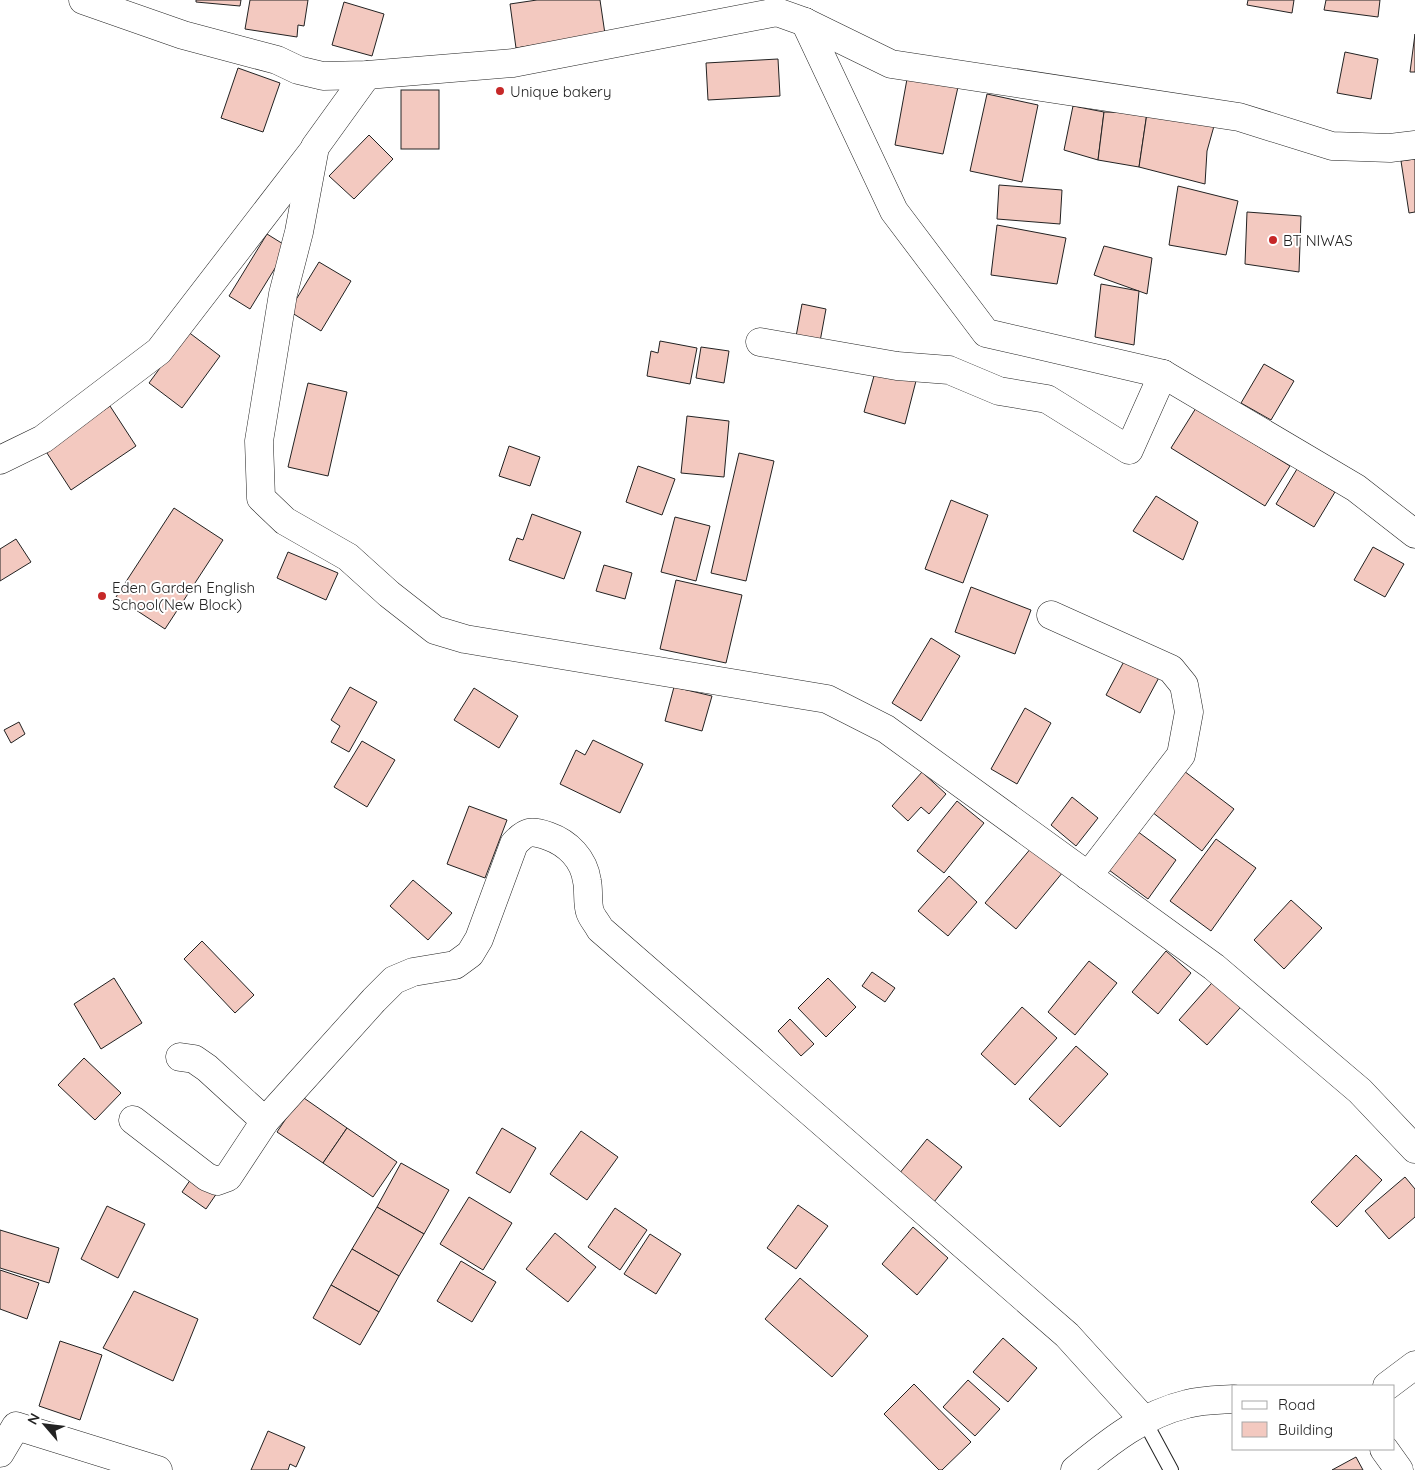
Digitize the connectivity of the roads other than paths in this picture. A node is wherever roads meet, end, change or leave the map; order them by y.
1 (82, 0) edge
2 (130, 8) edge
3 (805, 22) junction
4 (367, 75) junction
5 (1415, 146) edge
6 (315, 147) junction
7 (760, 342) dead end
8 (1163, 374) junction
9 (0, 460) edge
10 (1415, 534) edge
11 (1051, 614) dead end
12 (1088, 876) junction
13 (180, 1057) dead end
14 (133, 1120) dead end
15 (265, 1122) junction
16 (1415, 1149) edge
17 (1415, 1365) edge
18 (1388, 1385) edge
19 (1232, 1399) edge
20 (1144, 1420) junction
21 (1385, 1450) edge
22 (0, 1454) edge
23 (158, 1470) edge
24 (1075, 1470) edge
25 (1171, 1470) edge
26 (1399, 1470) edge

1 - 2 street
2 - 4 street
3 - 4 street
3 - 5 street
3 - 8 street
4 - 6 street
6 - 9 street
6 - 12 street
7 - 8 street
8 - 10 street
11 - 12 street
12 - 16 street
13 - 15 street
14 - 15 street
15 - 20 street
17 - 18 street
19 - 20 street
20 - 24 street
20 - 25 lane
21 - 26 street
22 - 23 street

